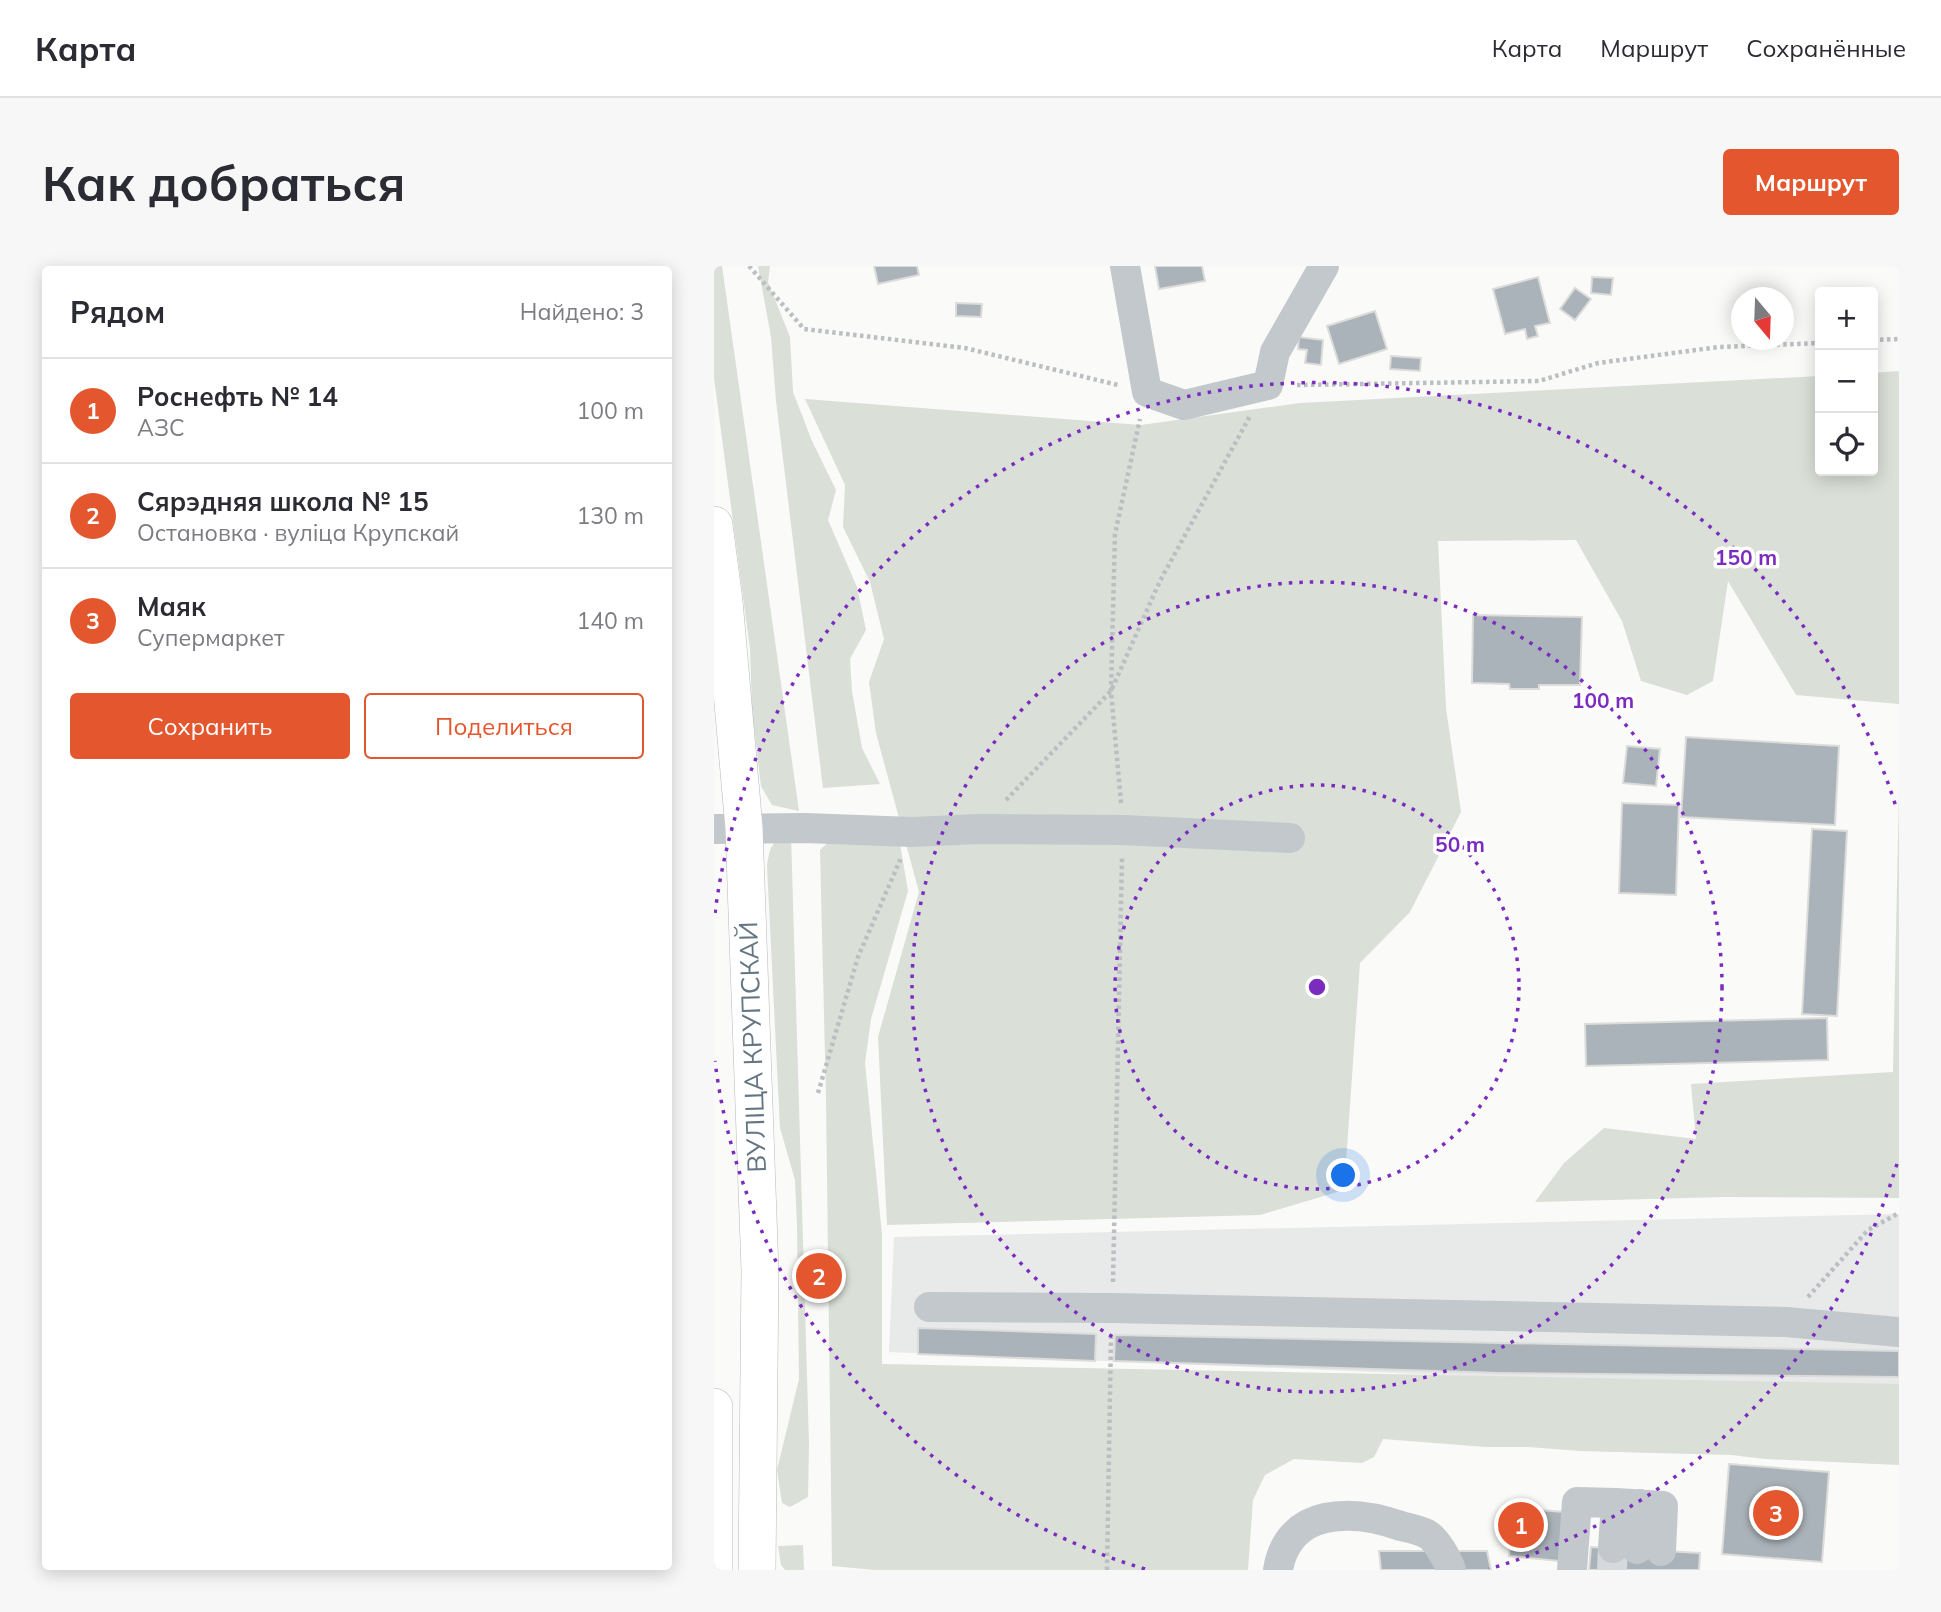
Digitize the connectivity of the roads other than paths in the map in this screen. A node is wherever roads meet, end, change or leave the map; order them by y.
1 (1125, 266) edge
2 (1324, 266) edge
3 (714, 525) edge
4 (729, 828) edge
5 (1290, 838) dead end
6 (929, 1307) dead end
7 (1899, 1332) edge
8 (714, 1407) edge
9 (1628, 1503) junction
10 (714, 1570) edge
11 (757, 1570) edge
12 (1278, 1570) edge
13 (1451, 1570) edge
14 (1572, 1570) edge

1 - 2 street
3 - 4 main road, ВУЛІЦА КРУПСКАЙ
4 - 5 street
4 - 11 main road, ВУЛІЦА КРУПСКАЙ
6 - 7 street
8 - 10 main road
9 - 9 street
9 - 14 street
12 - 13 street

